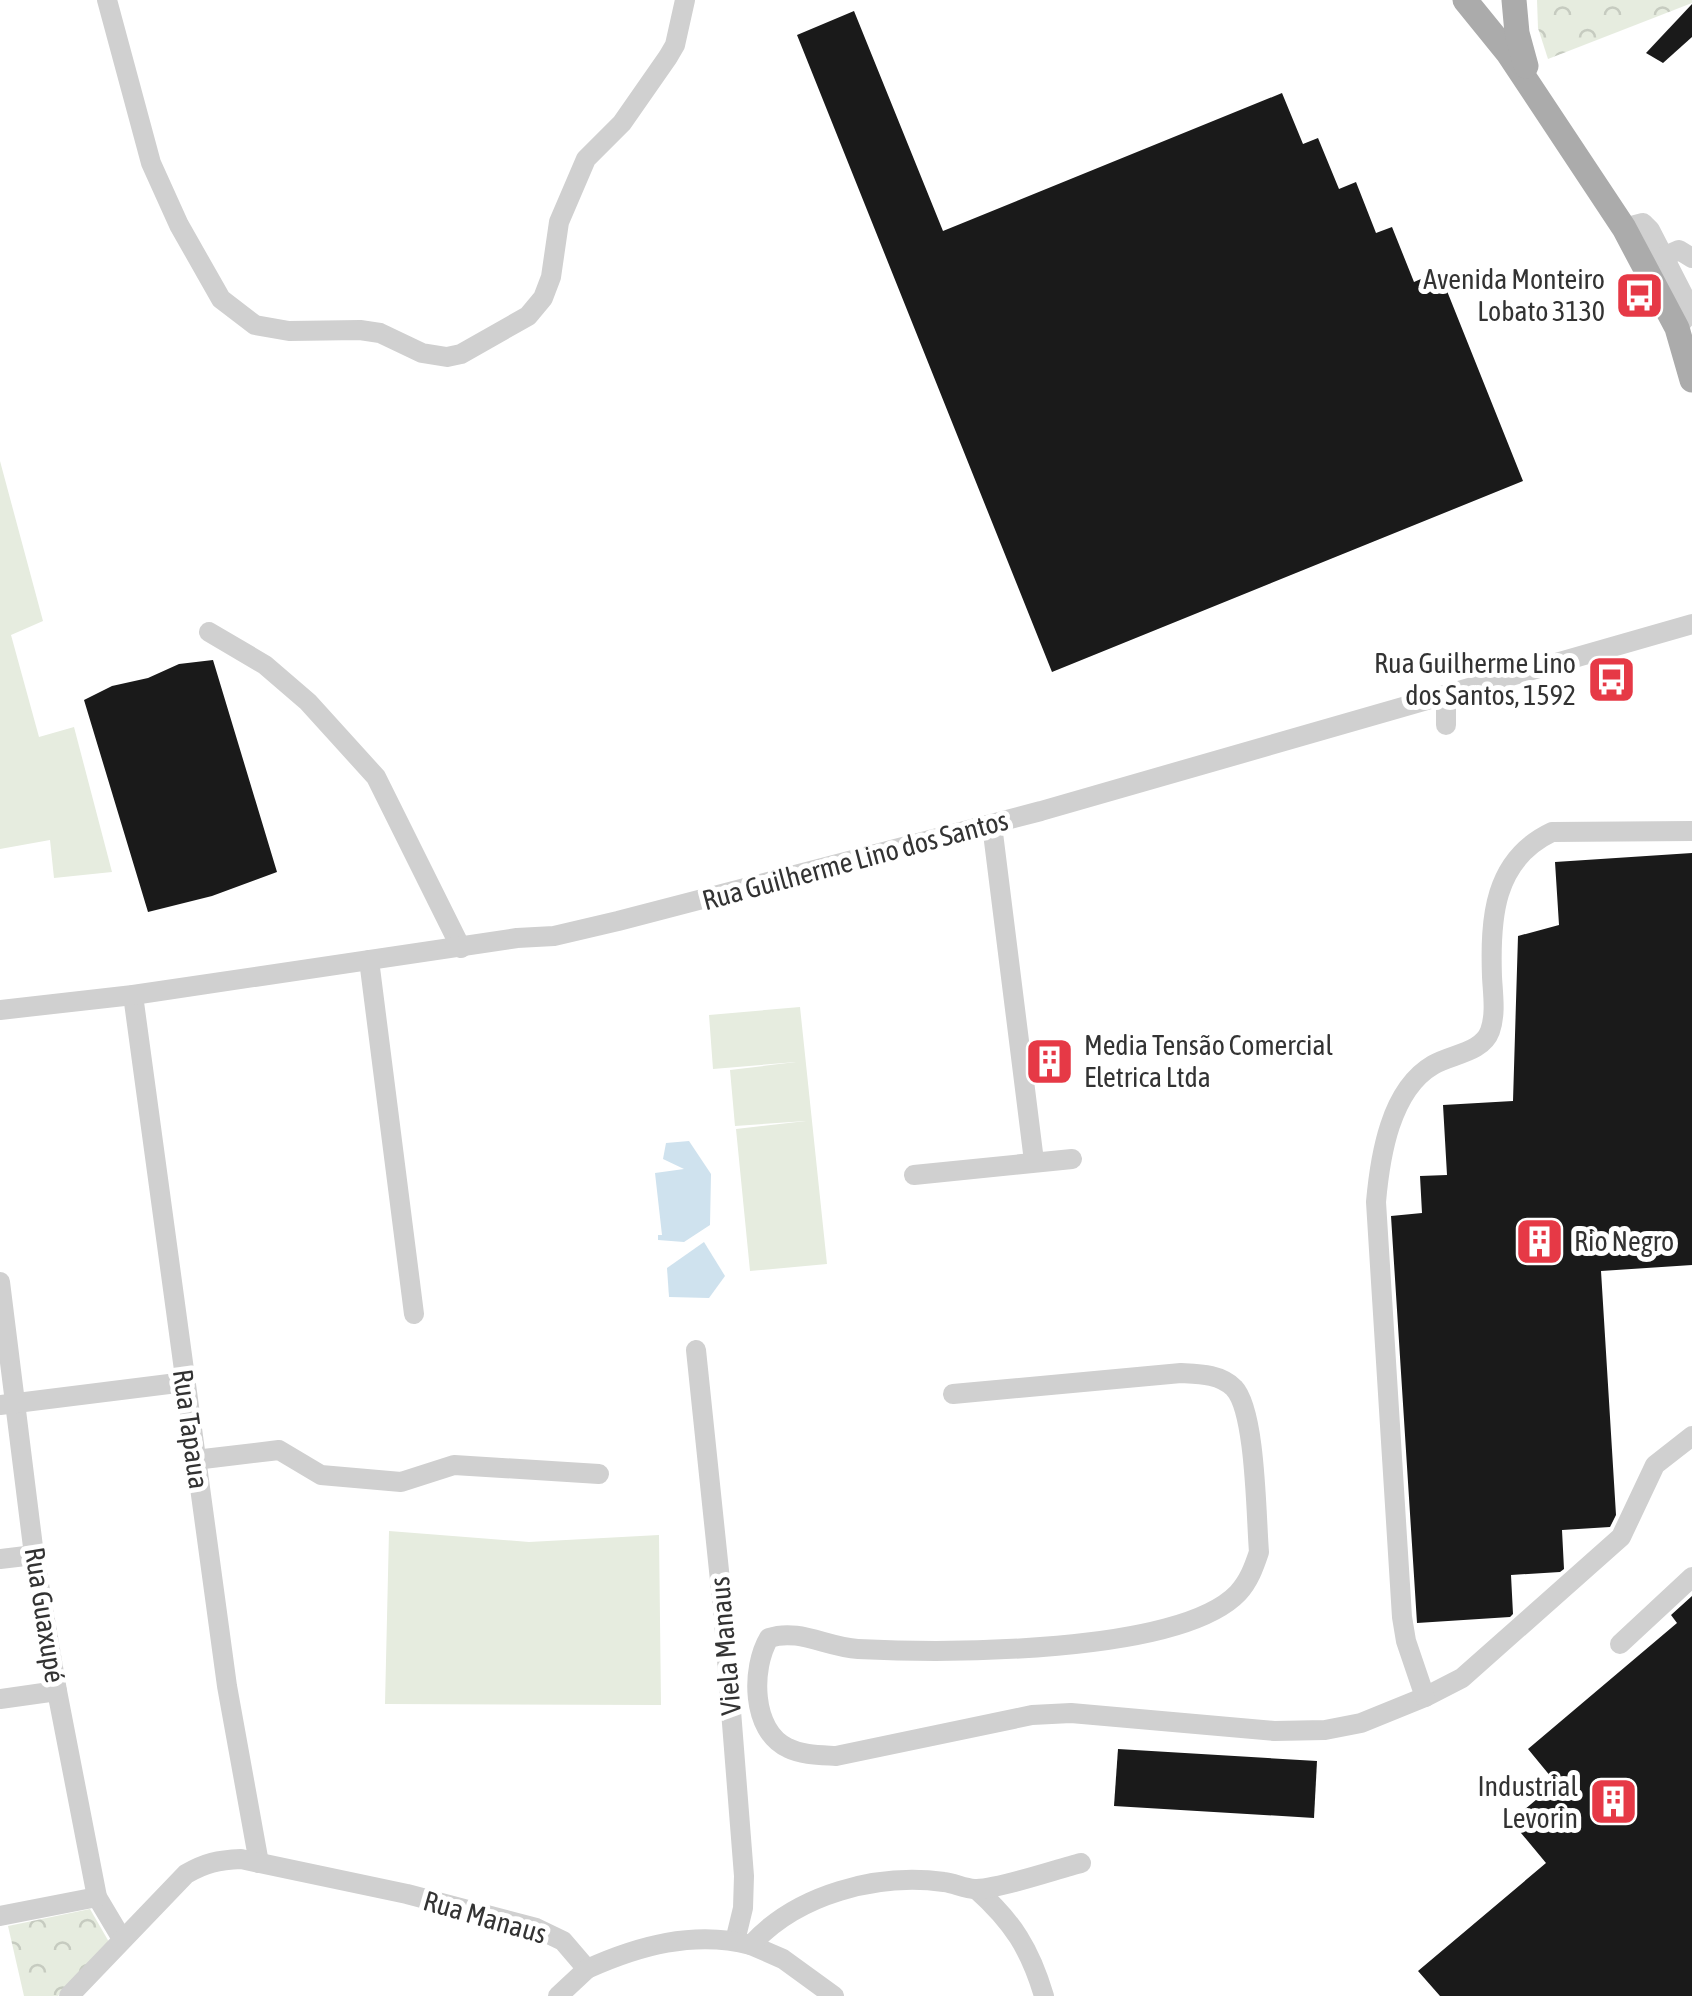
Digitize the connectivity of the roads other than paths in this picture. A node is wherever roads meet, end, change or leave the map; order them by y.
1 (106, 0) edge
2 (685, 0) edge
3 (1465, 0) edge
4 (1514, 0) edge
5 (1545, 107) junction
6 (1624, 228) junction
7 (1663, 257) junction
8 (1692, 258) edge
9 (1677, 328) junction
10 (1692, 380) edge
11 (1692, 624) edge
12 (209, 632) dead end
13 (1446, 698) junction
14 (1446, 725) dead end
15 (992, 825) junction
16 (1692, 831) edge
17 (460, 948) junction
18 (369, 960) junction
19 (133, 995) junction
20 (0, 1010) edge
21 (1072, 1158) dead end
22 (1034, 1162) junction
23 (914, 1174) dead end
24 (0, 1282) edge
25 (414, 1314) dead end
26 (696, 1350) dead end
27 (185, 1382) junction
28 (953, 1394) dead end
29 (8, 1404) edge
30 (1692, 1436) edge
31 (196, 1460) junction
32 (599, 1474) dead end
33 (34, 1555) junction
34 (0, 1559) edge
35 (1692, 1578) edge
36 (1620, 1644) dead end
37 (56, 1691) junction
38 (1426, 1697) junction
39 (0, 1700) edge
40 (259, 1862) junction
41 (1081, 1863) dead end
42 (976, 1890) junction
43 (97, 1897) junction
44 (0, 1916) edge
45 (122, 1939) junction
46 (743, 1943) junction
47 (587, 1970) junction
48 (68, 1996) edge
49 (558, 1996) edge
50 (834, 1996) edge
51 (1044, 1996) edge

1 - 2 street
3 - 5 main road
4 - 5 main road
5 - 6 main road
6 - 7 street
6 - 9 main road
7 - 8 street
7 - 9 street
9 - 10 main road
11 - 13 street, Rua Guilherme Lino dos Santos
12 - 17 street
13 - 14 street
13 - 15 street, Rua Guilherme Lino dos Santos
15 - 17 street, Rua Guilherme Lino dos Santos
15 - 22 street
16 - 38 street
17 - 18 street, Rua Guilherme Lino dos Santos
18 - 19 street, Rua Guilherme Lino dos Santos
18 - 25 street
19 - 20 street, Rua Guilherme Lino dos Santos
19 - 27 street, Rua Tapaua
21 - 22 street
22 - 23 street
24 - 29 street, Rua Guaxupé
26 - 46 street, Viela Manaus
27 - 29 street
27 - 31 street, Rua Tapaua
28 - 38 street
29 - 33 street, Rua Guaxupé
30 - 38 street
31 - 32 street
31 - 40 street, Rua Tapaua
33 - 34 street
33 - 37 street, Rua Guaxupé
35 - 36 street
37 - 39 street
37 - 43 street, Rua Guaxupé
40 - 45 street, Rua Manaus
40 - 47 street, Rua Manaus
41 - 42 street
42 - 46 street
42 - 51 street
43 - 44 street
43 - 45 street, Rua Guaxupé
45 - 48 street, Rua Manaus
46 - 47 street
46 - 50 street
47 - 49 street

